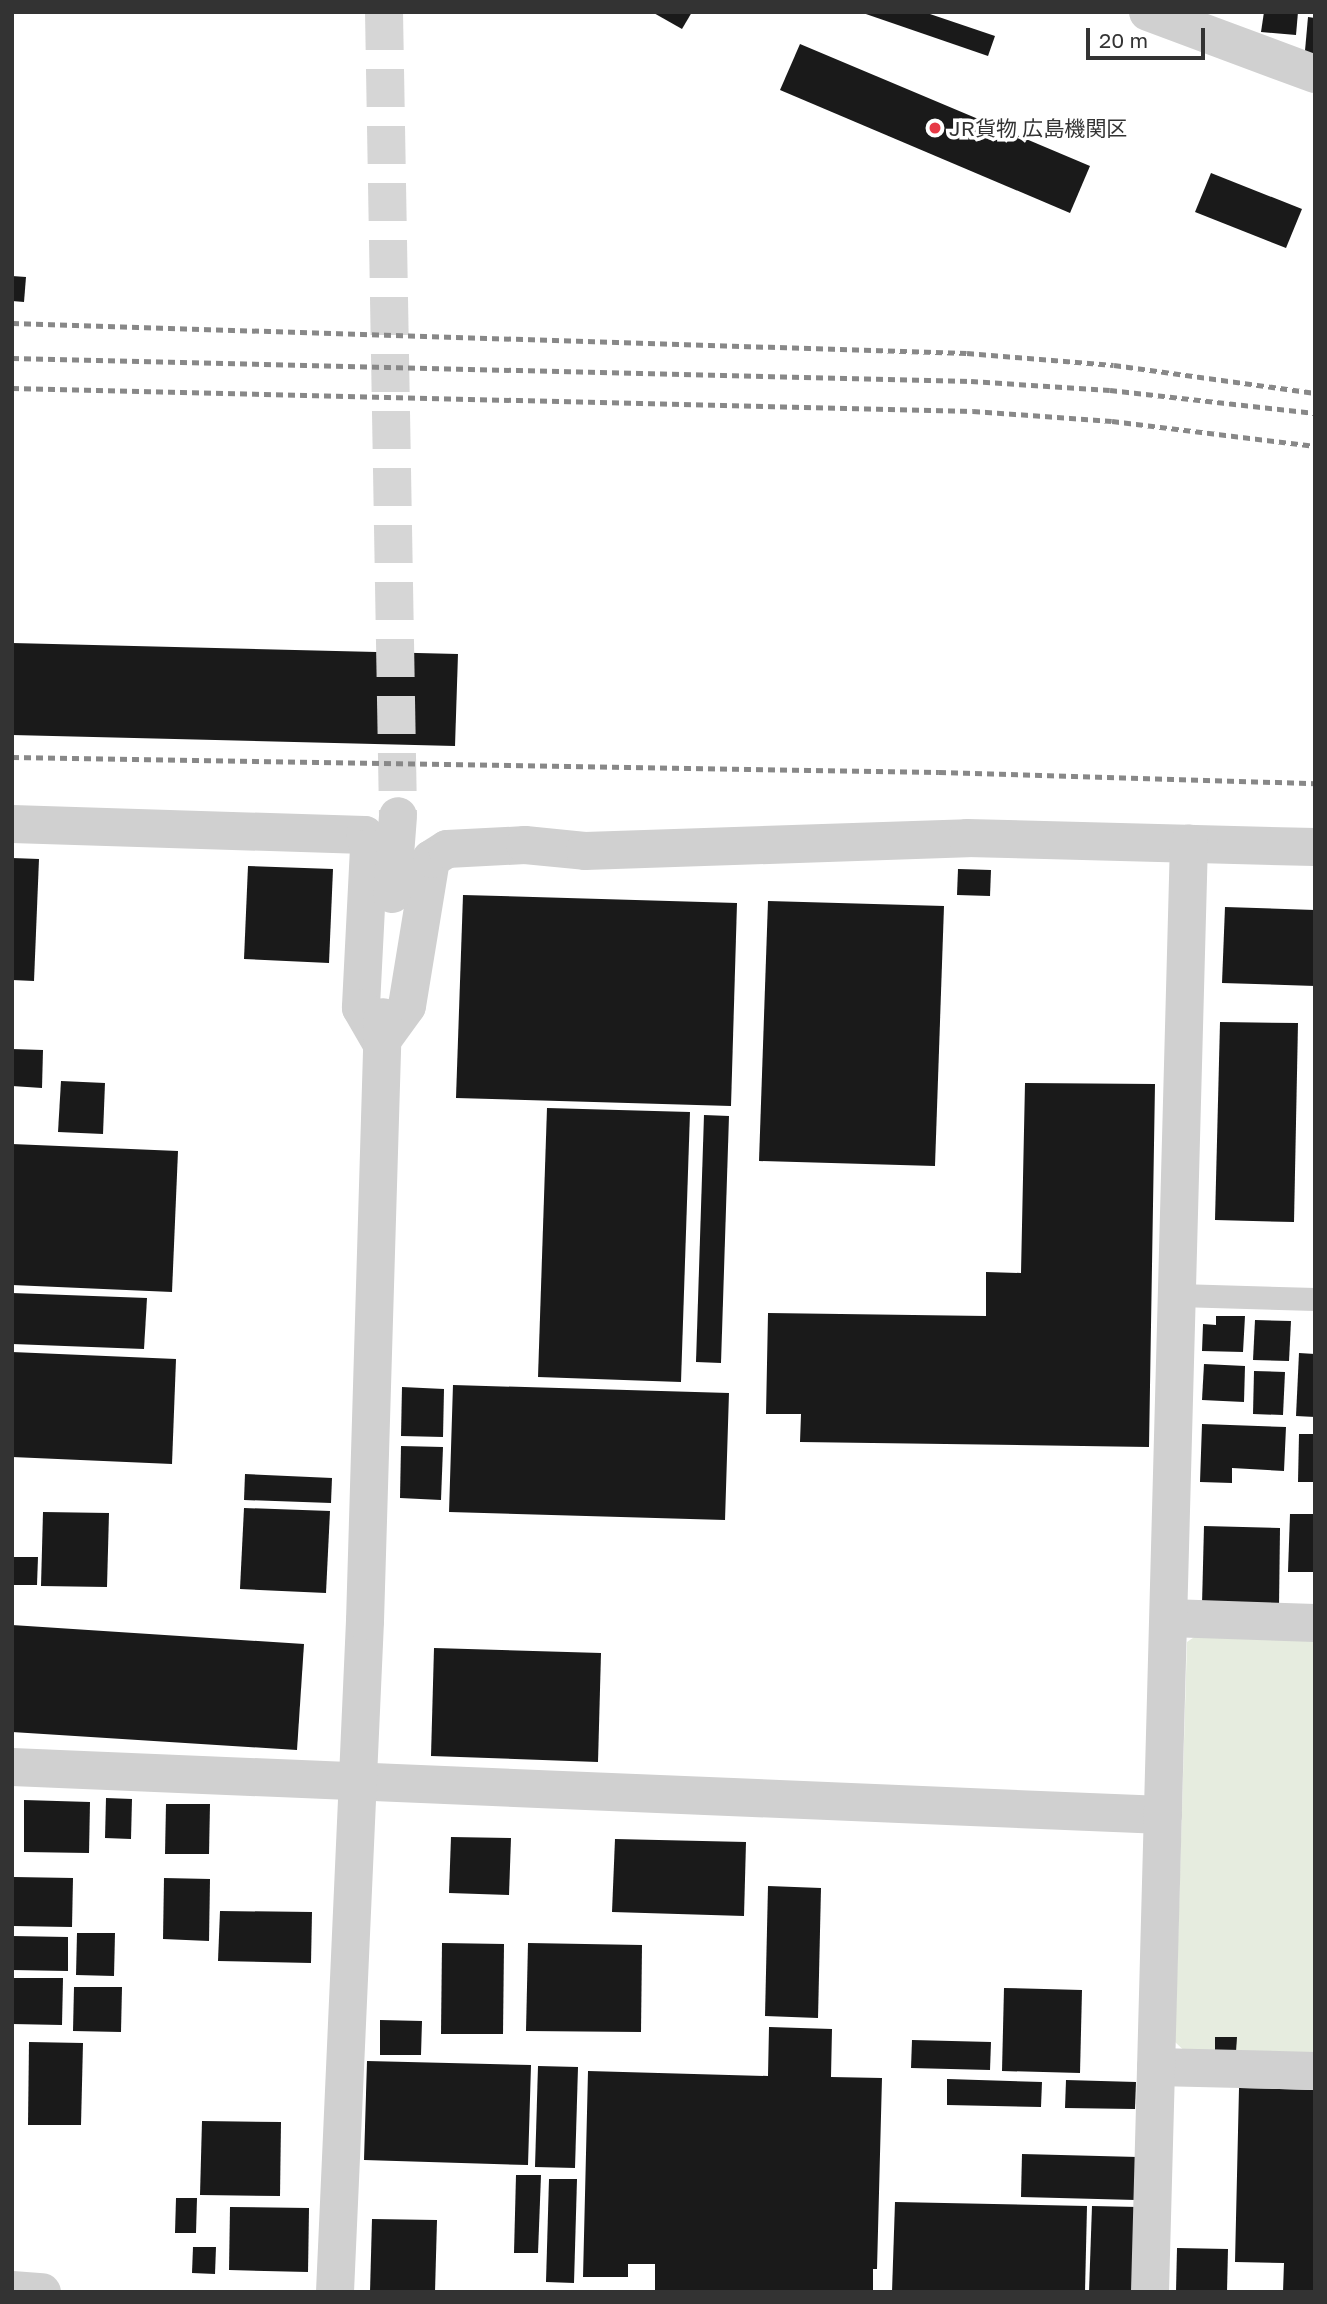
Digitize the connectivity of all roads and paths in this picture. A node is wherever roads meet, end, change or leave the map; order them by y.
1 (1167, 16) edge
2 (1315, 74) edge
3 (398, 816) tunnel mouth
4 (12, 824) edge
5 (1189, 844) junction
6 (1315, 847) edge
7 (381, 1042) junction
8 (1178, 1295) junction
9 (1315, 1299) edge
10 (1168, 1618) junction
11 (1315, 1623) edge
12 (12, 1767) edge
13 (359, 1783) junction
14 (1163, 1815) junction
15 (1156, 2067) junction
16 (1315, 2071) edge
17 (12, 2290) edge
18 (41, 2292) edge
19 (335, 2292) edge
20 (1150, 2292) edge

1 - 2 street
3 - 7 street
4 - 7 street
5 - 6 street
5 - 7 street
5 - 8 street
7 - 13 street
8 - 9 lane
8 - 10 street
10 - 11 street
10 - 14 street
12 - 13 street
13 - 14 street
13 - 19 street
14 - 15 street
15 - 16 street
15 - 20 street
17 - 18 street

